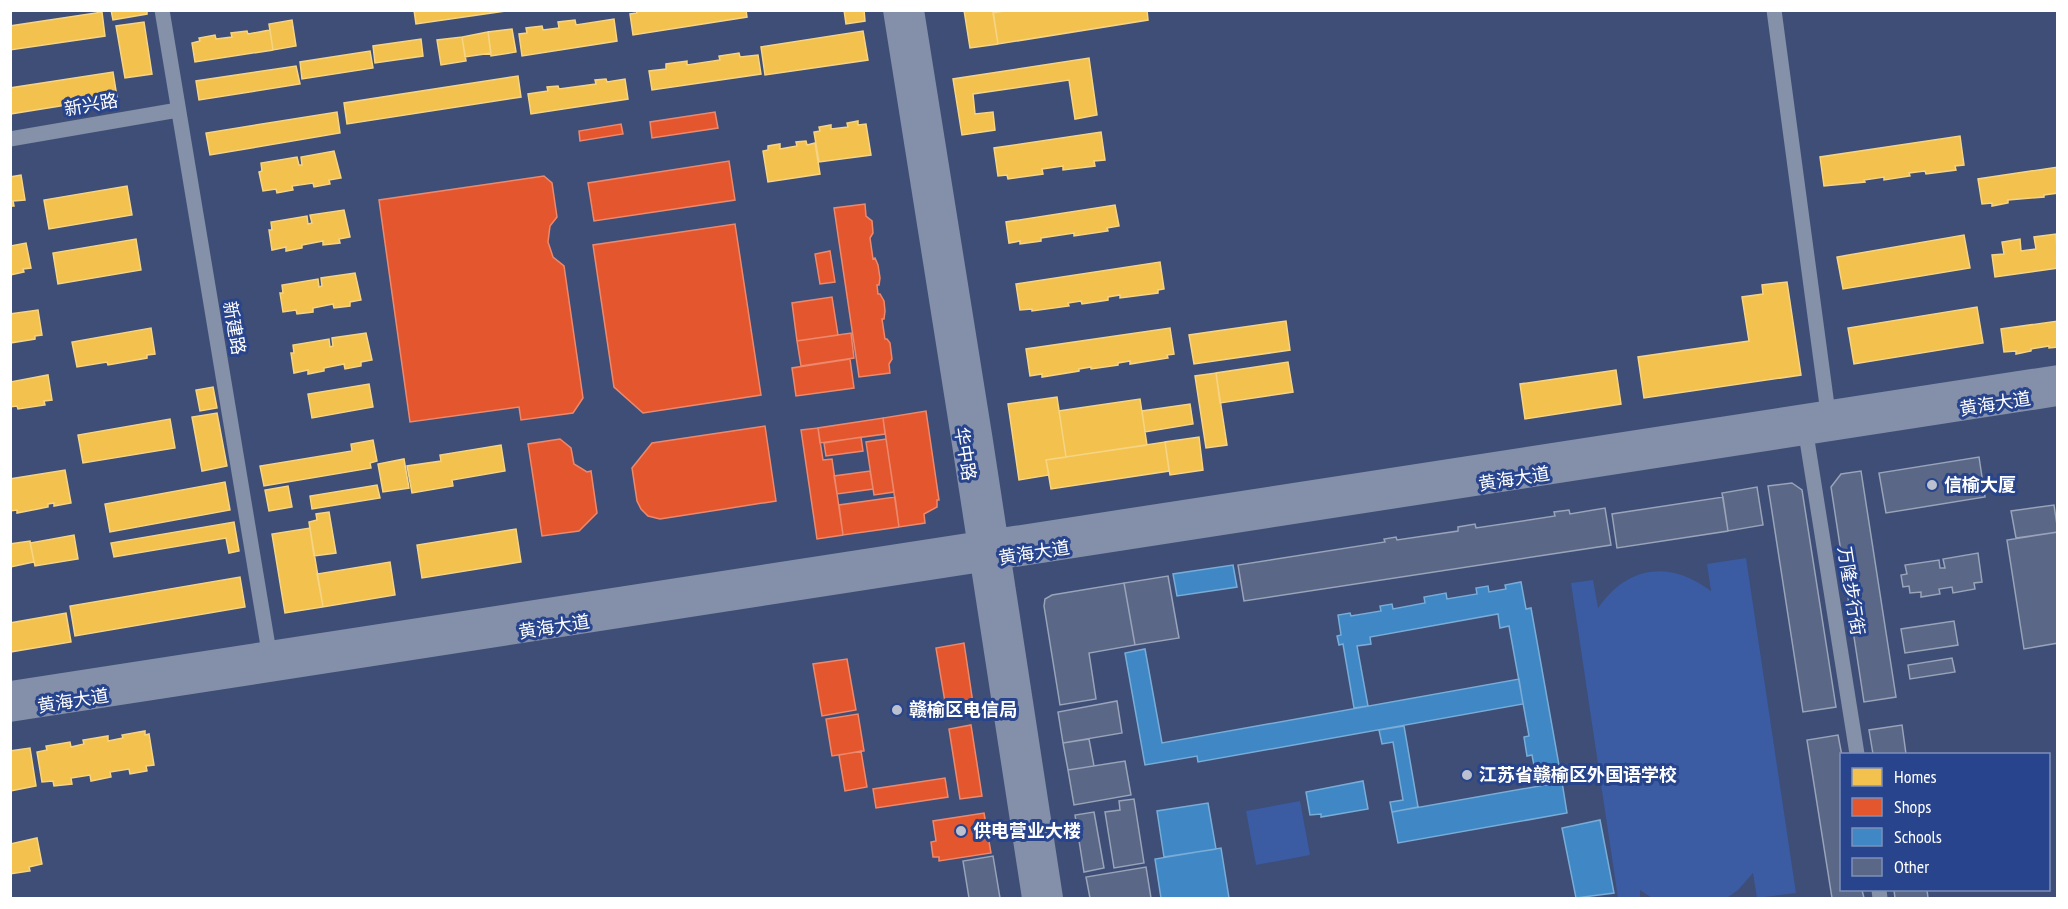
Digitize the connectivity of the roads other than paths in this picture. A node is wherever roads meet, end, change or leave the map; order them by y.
1 (162, 10) edge
2 (894, 10) edge
3 (913, 10) edge
4 (1774, 10) edge
5 (177, 110) junction
6 (10, 139) edge
7 (2058, 376) edge
8 (2058, 394) edge
9 (1828, 413) junction
10 (1806, 434) junction
11 (989, 551) junction
12 (269, 652) junction
13 (10, 692) edge
14 (10, 711) edge
15 (1857, 753) edge
16 (1033, 898) edge
17 (1052, 898) edge

1 - 5 street, 新建路
2 - 11 main road, 华中路
3 - 11 main road, 华中路
4 - 9 street
5 - 6 street, 新兴路
5 - 12 street, 新建路
7 - 9 main road, 黄海大道
8 - 10 main road, 黄海大道
9 - 11 main road, 黄海大道
10 - 11 main road, 黄海大道
10 - 15 street, 万隆步行街
11 - 12 main road, 黄海大道
11 - 14 main road, 黄海大道
11 - 16 main road, 华中路
11 - 17 main road, 华中路
12 - 13 main road, 黄海大道

